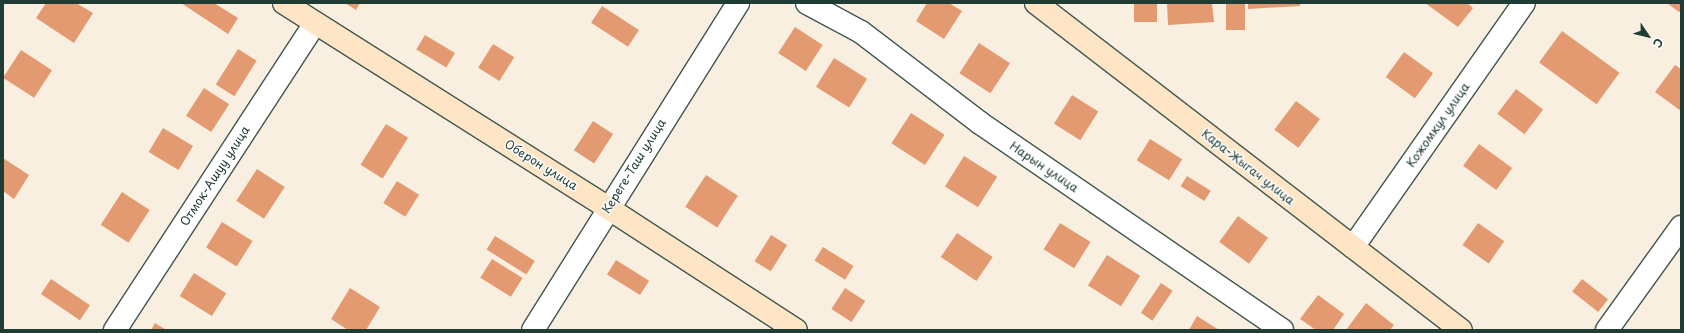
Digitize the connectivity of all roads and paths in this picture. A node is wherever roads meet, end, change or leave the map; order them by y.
1 (284, 3) edge
2 (738, 3) edge
3 (807, 3) edge
4 (1036, 3) edge
5 (1524, 3) edge
6 (315, 23) junction
7 (608, 208) junction
8 (1681, 227) edge
9 (1353, 247) junction
10 (115, 330) edge
11 (533, 330) edge
12 (796, 330) edge
13 (1282, 330) edge
14 (1460, 330) edge
15 (1607, 330) edge

1 - 6 street, Оберон улица
2 - 7 street, Кереге-Таш улица
3 - 13 street, Нарын улица
4 - 9 street, Кара-Жыгач улица
5 - 9 street, Кожомкул улица
6 - 7 street, Оберон улица
6 - 10 street, Отмок-Ашуу улица
7 - 11 street, Кереге-Таш улица
7 - 12 street, Оберон улица
8 - 15 street
9 - 14 street, Кара-Жыгач улица

